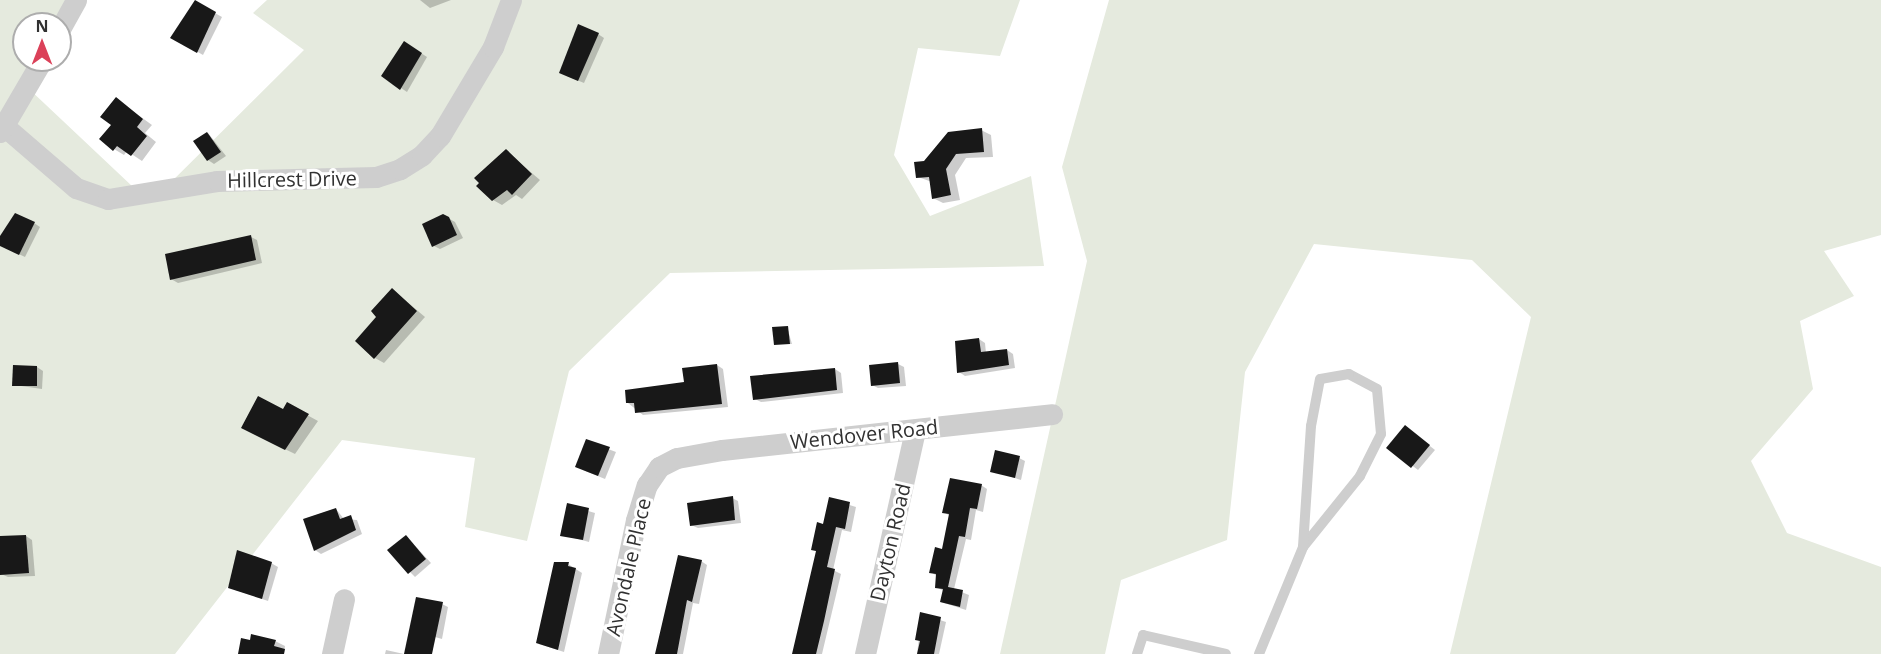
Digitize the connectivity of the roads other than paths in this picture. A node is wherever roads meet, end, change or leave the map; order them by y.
1 (510, 0) edge
2 (35, 72) edge
3 (2, 129) edge
4 (1052, 414) dead end
5 (915, 430) junction
6 (677, 458) joint
7 (1303, 547) junction
8 (344, 599) dead end
9 (332, 654) edge
10 (608, 654) edge
11 (865, 654) edge
12 (1137, 654) edge
13 (1226, 654) edge
14 (1259, 654) edge

1 - 3 street, Hillcrest Drive
2 - 3 street
4 - 5 street, Wendover Road
5 - 6 street, Wendover Road
5 - 11 street, Dayton Road
6 - 10 street, Avondale Place
7 - 7 lane
7 - 14 lane
8 - 9 street
12 - 13 lane

